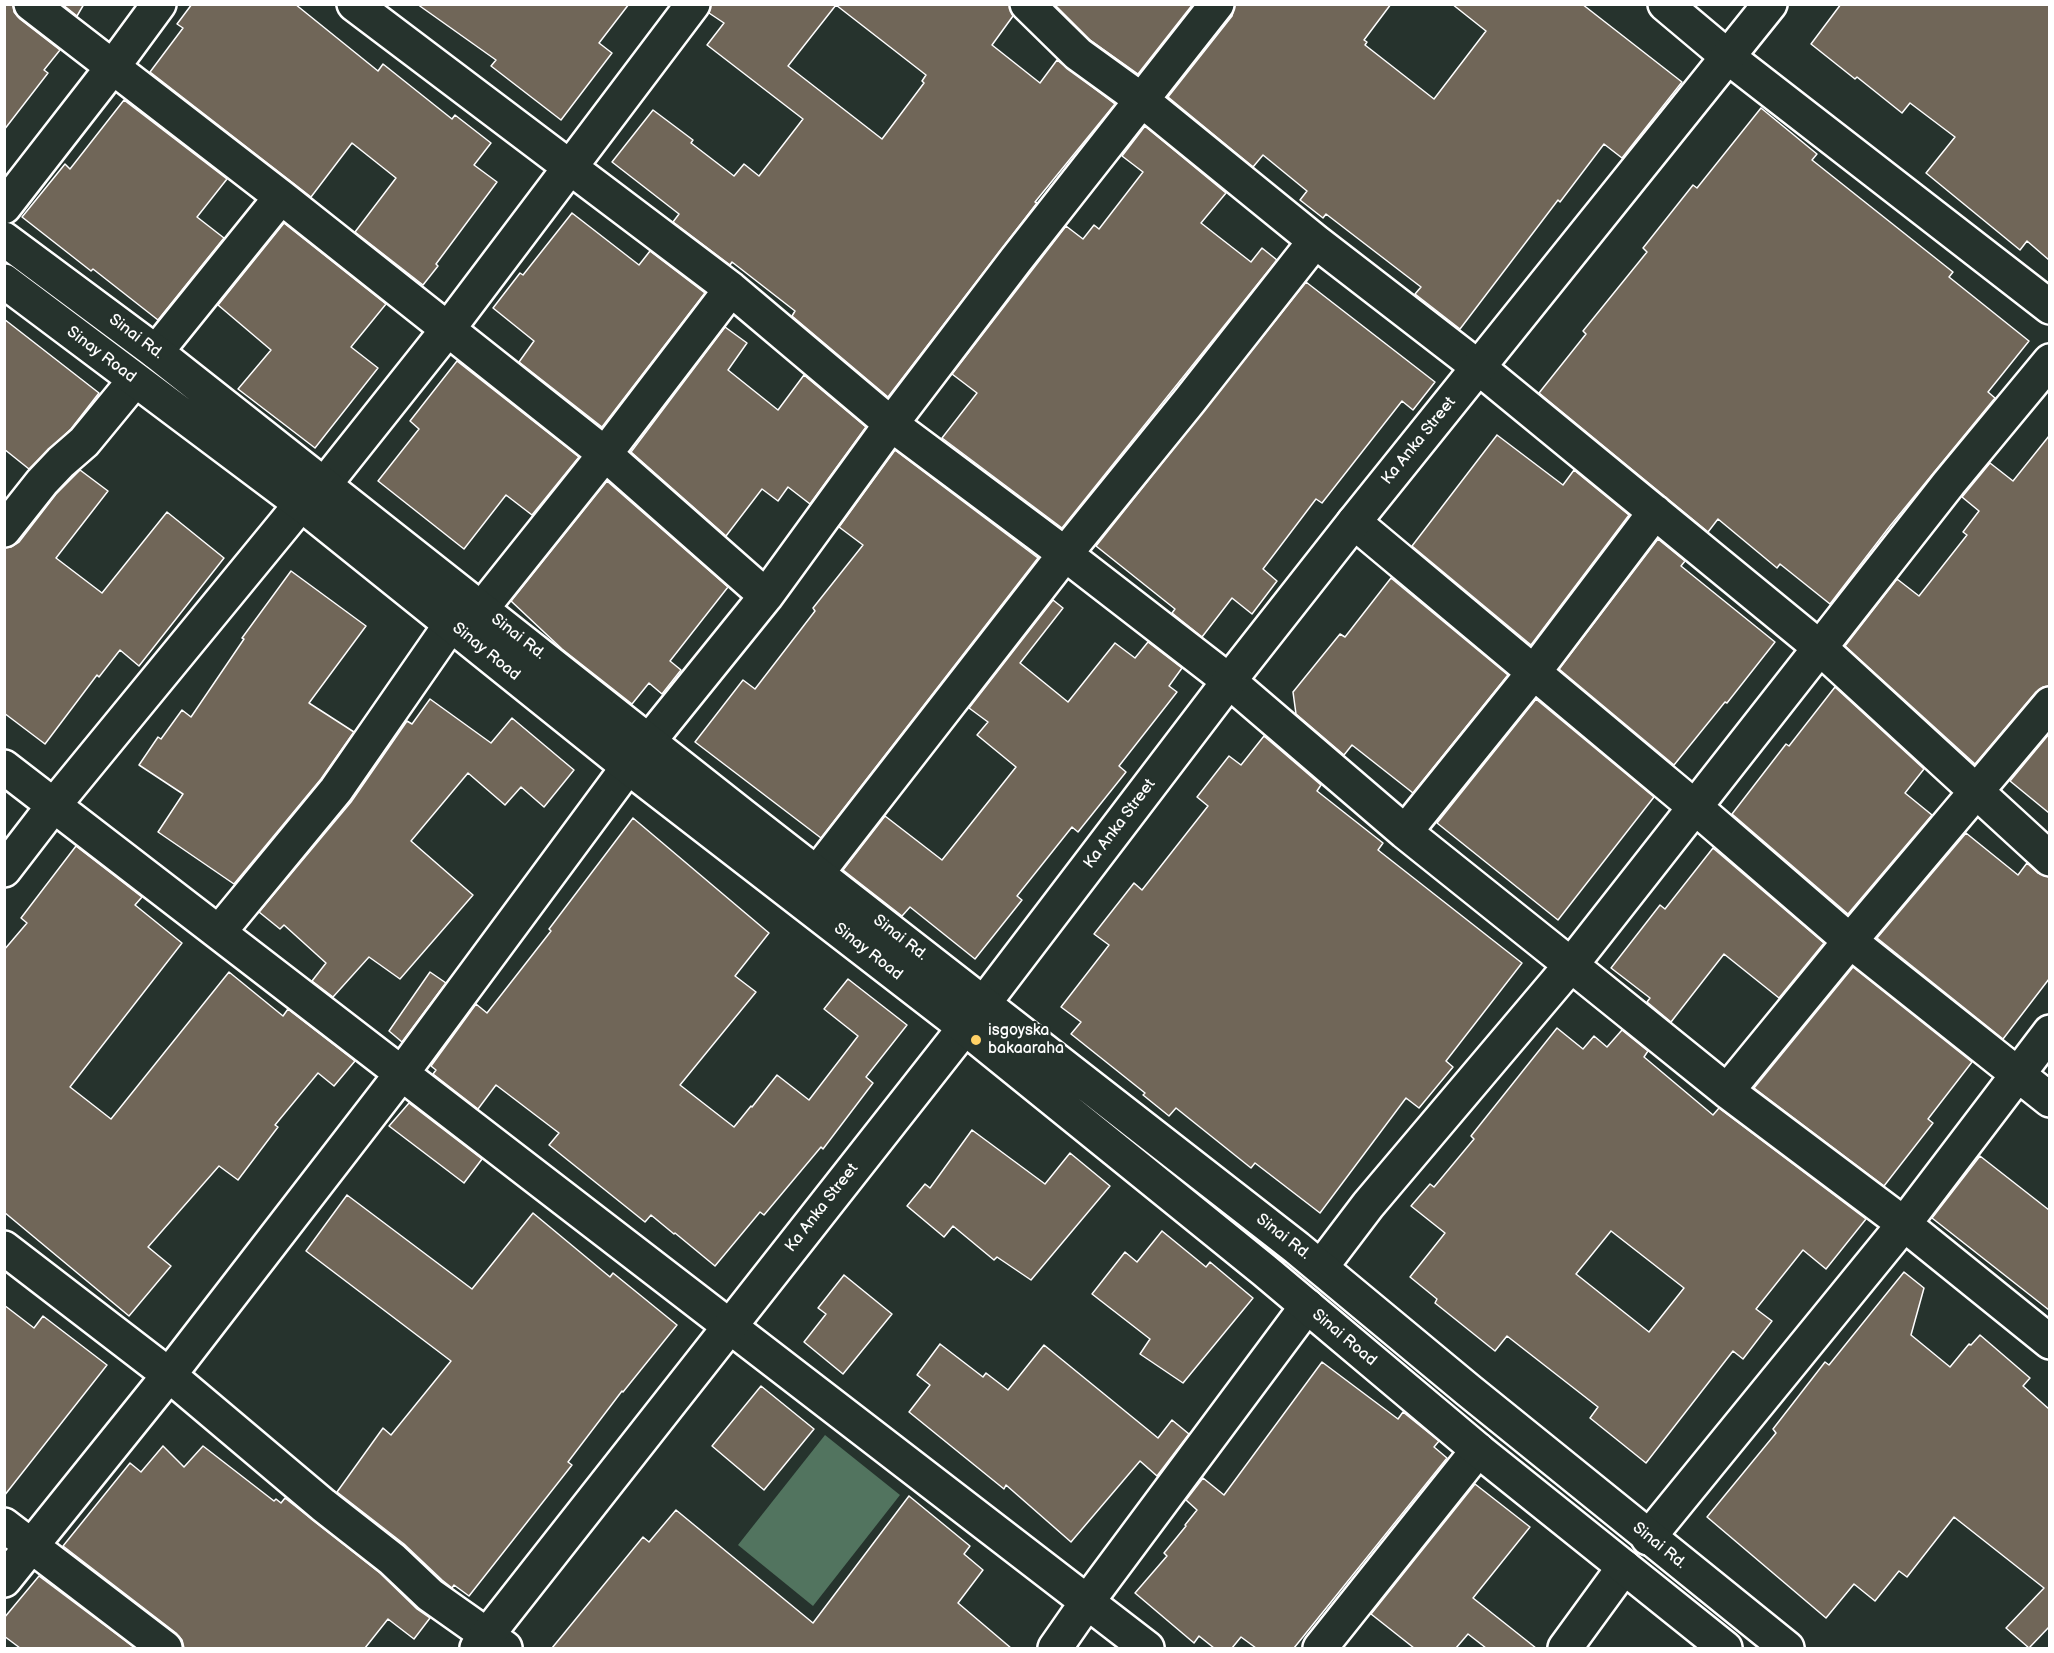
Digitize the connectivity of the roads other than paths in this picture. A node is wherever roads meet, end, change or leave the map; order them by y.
1 (31, 4) edge
2 (159, 4) edge
3 (354, 4) edge
4 (693, 4) edge
5 (1027, 4) edge
6 (1217, 4) edge
7 (1665, 4) edge
8 (1770, 4) edge
9 (1728, 57) junction
10 (112, 68) junction
11 (1143, 101) junction
12 (569, 168) junction
13 (281, 197) junction
14 (4, 207) edge
15 (4, 238) edge
16 (1315, 241) junction
17 (4, 281) edge
18 (730, 289) junction
19 (2049, 307) edge
20 (448, 329) junction
21 (156, 351) junction
22 (2049, 361) edge
23 (1478, 367) junction
24 (135, 380) junction
25 (891, 424) junction
26 (605, 454) junction
27 (313, 495) junction
28 (1655, 512) junction
29 (1354, 522) junction
30 (4, 530) edge
31 (1065, 554) junction
32 (766, 596) junction
33 (482, 608) junction
34 (451, 624) junction
35 (1819, 647) junction
36 (1534, 672) junction
37 (1229, 681) junction
38 (2049, 704) edge
39 (648, 740) junction
40 (4, 767) edge
41 (628, 767) junction
42 (1976, 792) junction
43 (54, 805) junction
44 (1696, 808) junction
45 (1406, 832) junction
46 (2049, 860) edge
47 (4, 870) edge
48 (817, 873) junction
49 (219, 932) junction
50 (1850, 941) junction
51 (1571, 965) junction
52 (974, 1015) junction
53 (2049, 1032) edge
54 (402, 1073) junction
55 (2016, 1075) junction
56 (1727, 1091) junction
57 (2049, 1100) edge
58 (1904, 1224) junction
59 (4, 1248) edge
60 (1321, 1267) junction
61 (1307, 1306) junction
62 (729, 1326) junction
63 (2049, 1342) edge
64 (170, 1376) junction
65 (1478, 1450) junction
66 (4, 1525) edge
67 (1648, 1538) junction
68 (32, 1545) junction
69 (1624, 1567) junction
70 (4, 1580) edge
71 (1087, 1602) junction
72 (490, 1644) edge
73 (165, 1648) edge
74 (1055, 1648) edge
75 (1148, 1648) edge
76 (1320, 1648) edge
77 (1565, 1648) edge
78 (1725, 1648) edge
79 (1787, 1648) edge

1 - 10 street
2 - 10 street
3 - 12 street
4 - 12 street
5 - 11 street
6 - 11 street
7 - 9 street
8 - 9 street, Ka Anka Street
9 - 19 street
9 - 23 street, Ka Anka Street
10 - 13 street
10 - 14 street
11 - 16 street
11 - 25 street
12 - 18 street
12 - 20 street
13 - 20 street
13 - 21 street
15 - 21 street, Sinai Rd.
16 - 23 street
16 - 31 street
17 - 24 street, Sinay Road
18 - 25 street
18 - 26 street
20 - 26 street
20 - 27 street
21 - 27 street, Sinai Rd.
22 - 35 street
23 - 28 street
23 - 29 street, Ka Anka Street
24 - 27 street, Sinay Road
24 - 30 street
25 - 31 street
25 - 32 street
26 - 32 street
26 - 33 street
27 - 33 street, Sinai Rd.
27 - 34 street, Sinay Road
27 - 43 street
28 - 35 street
28 - 36 street
29 - 36 street
29 - 37 street, Ka Anka Street
31 - 37 street
31 - 48 street
32 - 39 street
33 - 39 street, Sinai Rd.
34 - 41 street, Sinay Road
34 - 49 street
35 - 42 street
35 - 44 street
36 - 44 street
36 - 45 street
37 - 45 street
37 - 52 street, Ka Anka Street
38 - 42 street
39 - 41 street
39 - 48 street, Sinai Rd.
40 - 43 street
41 - 52 street, Sinay Road
41 - 54 street
42 - 46 street
42 - 50 street
43 - 47 street
43 - 49 street
44 - 50 street
44 - 51 street
45 - 51 street
48 - 52 street, Sinai Rd.
49 - 54 street
50 - 55 street
50 - 56 street
51 - 56 street
51 - 60 street
52 - 60 street, Sinai Rd.
52 - 61 street, Sinai Road
52 - 62 street, Ka Anka Street
53 - 55 street
54 - 62 street
54 - 64 street
55 - 57 street
55 - 58 street
56 - 58 street
58 - 63 street
58 - 67 street
59 - 64 street
60 - 67 street, Sinai Rd.
61 - 65 street, Sinai Road
61 - 71 street
62 - 71 street
62 - 72 street, Ka Anka Street
64 - 68 street
64 - 72 street
65 - 69 street, Sinai Road
65 - 76 street
66 - 68 street
67 - 79 street, Sinai Rd.
68 - 70 street
68 - 73 street
69 - 77 street
69 - 78 street, Sinai Road
71 - 74 street
71 - 75 street

